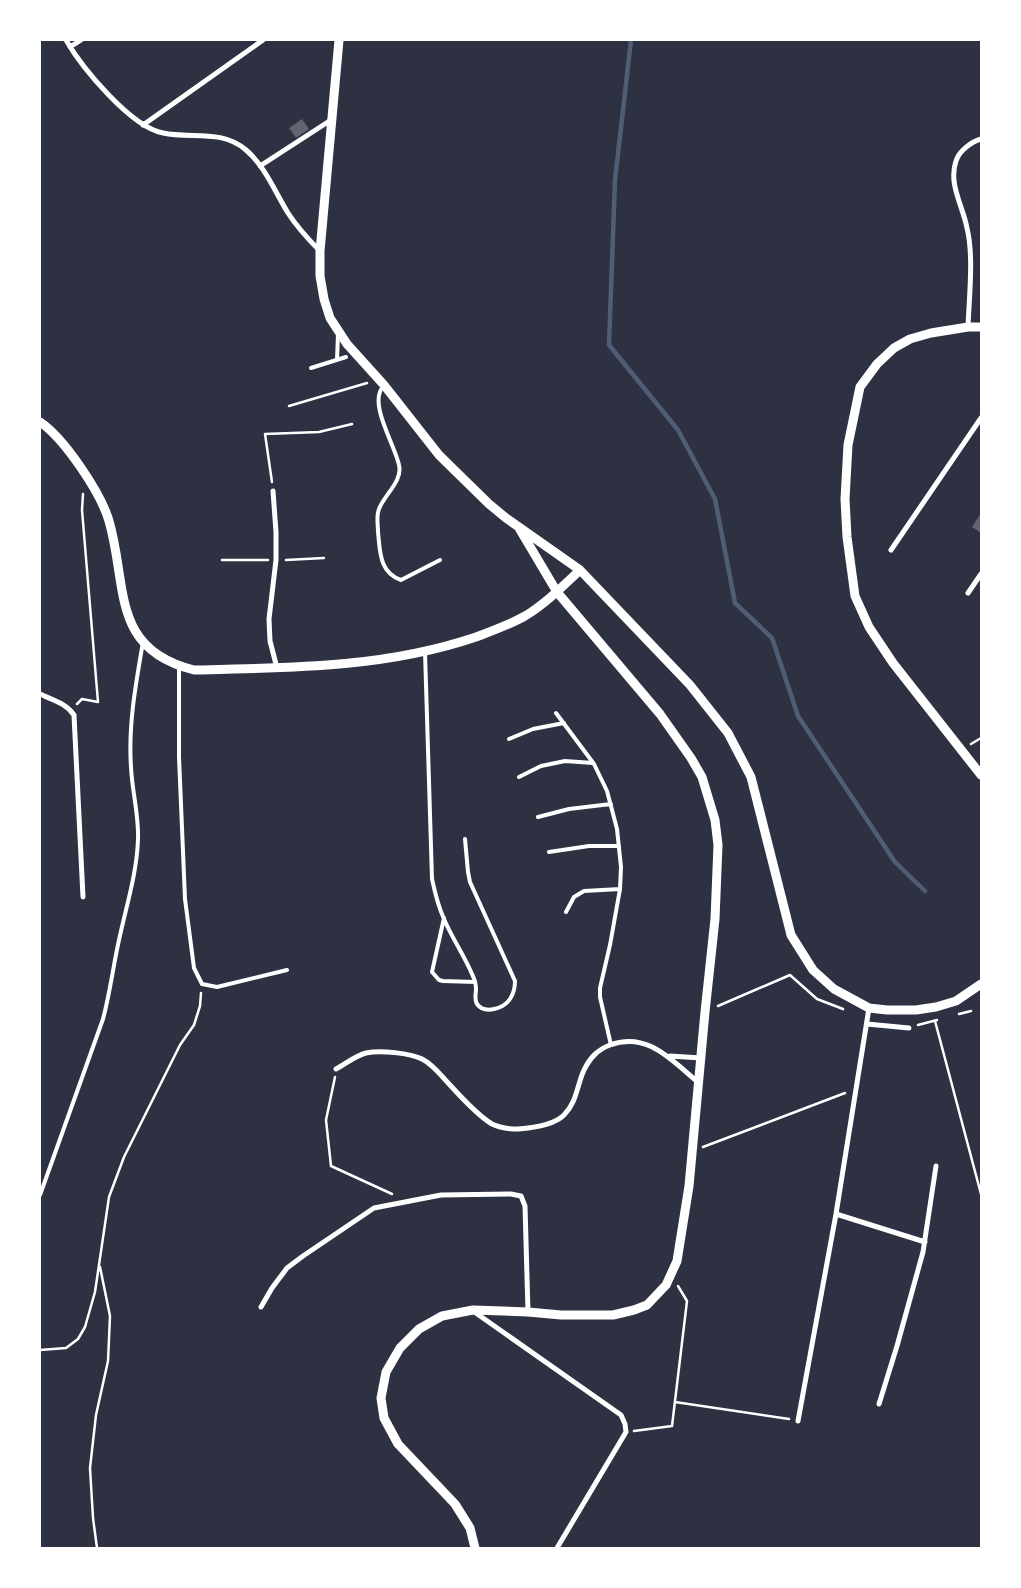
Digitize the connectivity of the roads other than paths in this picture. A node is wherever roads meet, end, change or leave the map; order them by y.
1 (66, 40) edge
2 (81, 40) edge
3 (264, 40) edge
4 (339, 40) edge
5 (70, 47) junction
6 (332, 120) junction
7 (143, 125) junction
8 (981, 139) edge
9 (260, 166) junction
10 (320, 251) junction
11 (981, 327) edge
12 (968, 328) junction
13 (338, 332) junction
14 (346, 357) dead end
15 (337, 360) junction
16 (311, 368) dead end
17 (382, 382) junction
18 (981, 418) edge
19 (40, 422) edge
20 (273, 491) road end
21 (519, 528) junction
22 (891, 550) dead end
23 (440, 560) dead end
24 (580, 570) junction
25 (981, 574) edge
26 (557, 592) junction
27 (968, 593) dead end
28 (142, 642) junction
29 (425, 651) junction
30 (179, 666) junction
31 (277, 668) junction
32 (40, 694) edge
33 (556, 713) dead end
34 (564, 723) junction
35 (509, 739) dead end
36 (594, 764) junction
37 (981, 775) edge
38 (519, 777) dead end
39 (611, 804) junction
40 (538, 817) dead end
41 (465, 839) dead end
42 (620, 846) junction
43 (549, 852) dead end
44 (620, 889) junction
45 (83, 896) dead end
46 (566, 912) dead end
47 (444, 918) junction
48 (287, 970) dead end
49 (475, 982) junction
50 (981, 984) edge
51 (868, 1017) junction
52 (909, 1028) dead end
53 (611, 1045) junction
54 (669, 1056) junction
55 (701, 1058) junction
56 (336, 1069) road end
57 (699, 1083) junction
58 (936, 1166) dead end
59 (40, 1195) edge
60 (836, 1214) junction
61 (925, 1242) junction
62 (261, 1307) dead end
63 (473, 1310) junction
64 (528, 1312) junction
65 (879, 1404) dead end
66 (798, 1421) road end
67 (475, 1548) edge
68 (557, 1548) edge

1 - 5 street
2 - 5 street
3 - 7 street
4 - 6 street
5 - 7 street
6 - 9 street
6 - 10 street
7 - 9 street
8 - 12 street
9 - 10 street
10 - 13 street
11 - 12 street
12 - 37 street
13 - 15 lane
13 - 17 street
14 - 15 lane
15 - 16 lane
17 - 21 street
17 - 23 lane
18 - 22 street
19 - 28 street
20 - 31 street
21 - 24 street
21 - 26 street
24 - 26 street
24 - 51 street
25 - 27 street
26 - 29 street
26 - 55 street
28 - 30 street
28 - 59 lane
29 - 31 street
29 - 47 lane
30 - 31 street
30 - 48 lane
32 - 45 street
33 - 34 lane
34 - 35 lane
34 - 36 lane
36 - 38 lane
36 - 39 lane
39 - 40 lane
39 - 42 lane
41 - 49 lane
42 - 43 lane
42 - 44 lane
44 - 46 lane
44 - 53 lane
47 - 49 lane
47 - 49 lane
50 - 51 street
51 - 52 street
51 - 60 street
53 - 54 street
53 - 56 street
54 - 55 street
54 - 57 street
55 - 57 street
57 - 64 street
58 - 61 street
60 - 61 street
60 - 66 street
61 - 65 street
62 - 64 street
63 - 64 street
63 - 67 street
63 - 68 street

